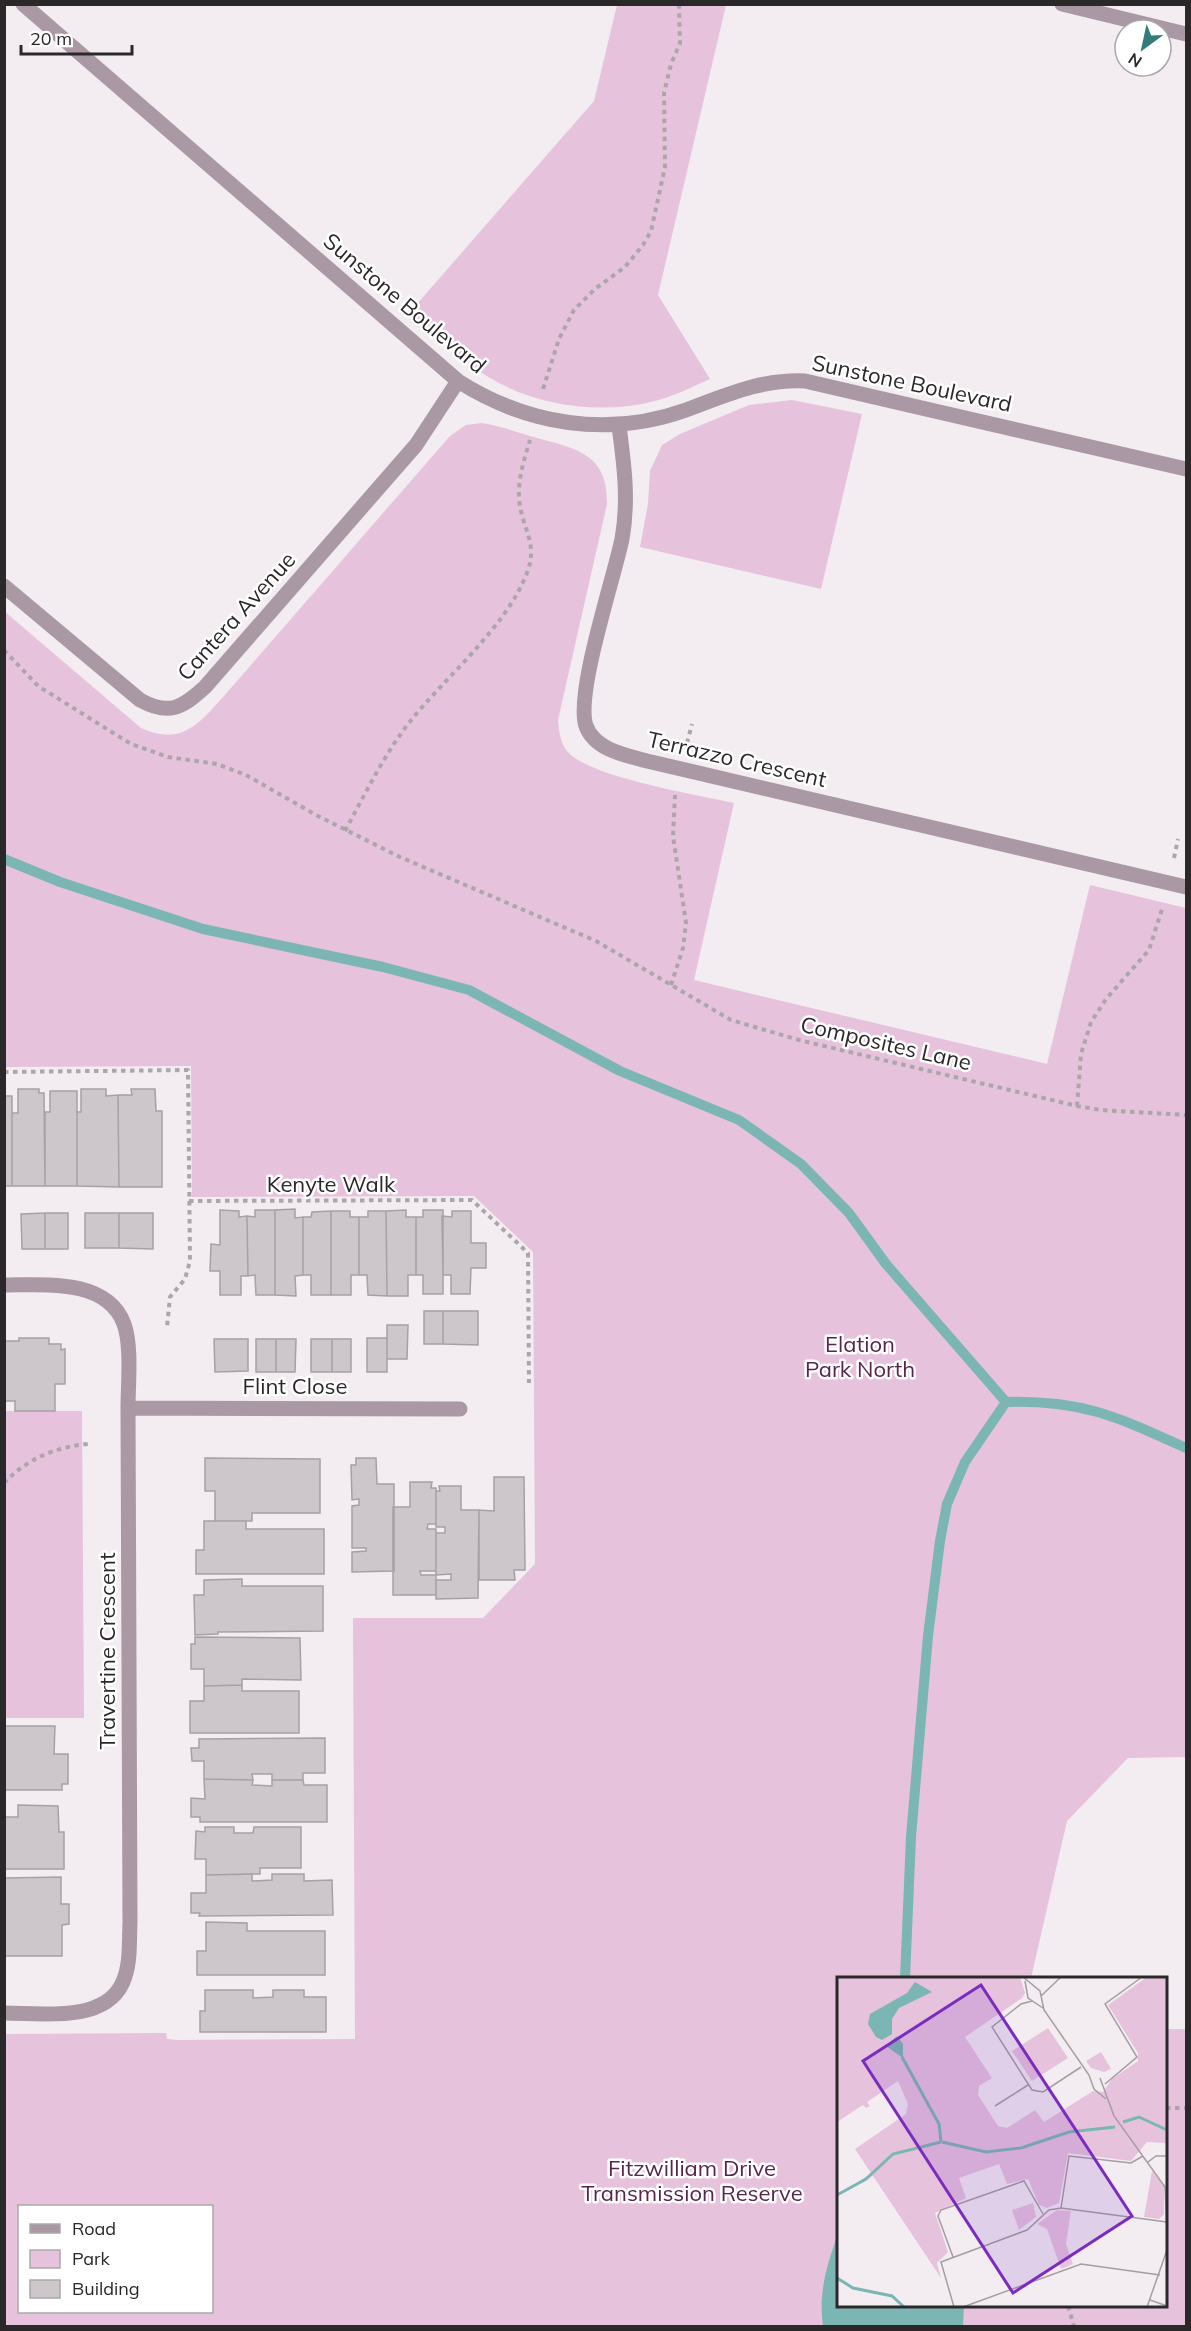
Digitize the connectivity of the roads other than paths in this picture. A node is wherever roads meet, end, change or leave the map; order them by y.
1 (23, 4) edge
2 (1062, 4) edge
3 (1186, 34) edge
4 (458, 381) junction
5 (620, 426) junction
6 (1186, 469) edge
7 (4, 586) edge
8 (1186, 887) edge
9 (4, 1285) edge
10 (128, 1408) junction
11 (460, 1409) dead end
12 (4, 2013) edge

1 - 4 street, Sunstone Boulevard
2 - 3 street
4 - 5 street, Sunstone Boulevard
4 - 7 street, Cantera Avenue
5 - 6 street, Sunstone Boulevard
5 - 8 street, Terrazzo Crescent
9 - 10 street, Travertine Crescent
10 - 11 street, Flint Close
10 - 12 street, Travertine Crescent

